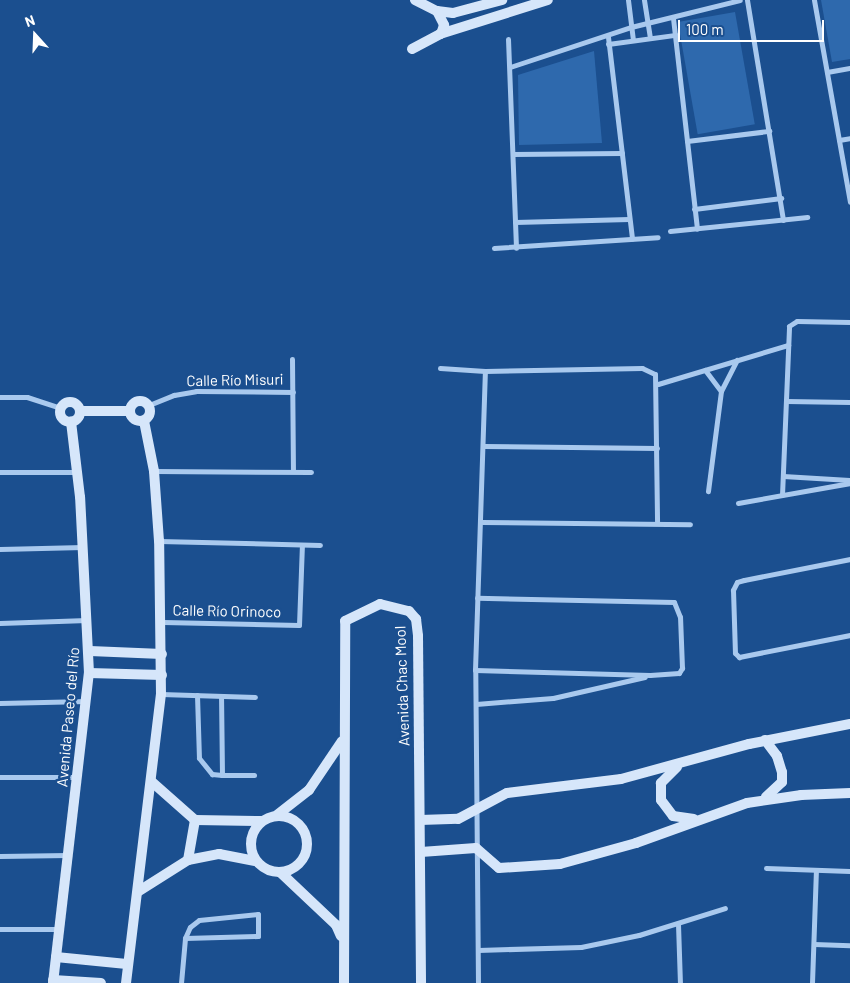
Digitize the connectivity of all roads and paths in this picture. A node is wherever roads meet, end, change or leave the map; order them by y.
1 (415, 0) edge
2 (502, 0) edge
3 (548, 0) edge
4 (628, 0) edge
5 (644, 0) edge
6 (740, 0) edge
7 (747, 0) edge
8 (814, 0) edge
9 (485, 5) junction
10 (437, 11) junction
11 (674, 18) junction
12 (487, 19) junction
13 (648, 25) junction
14 (632, 28) junction
15 (441, 34) junction
16 (675, 35) junction
17 (608, 37) junction
18 (650, 38) junction
19 (508, 39) dead end
20 (633, 40) junction
21 (608, 44) junction
22 (412, 49) dead end
23 (510, 67) junction
24 (850, 68) edge
25 (827, 72) junction
26 (769, 131) junction
27 (850, 138) edge
28 (839, 140) junction
29 (687, 141) junction
30 (622, 153) junction
31 (513, 154) junction
32 (781, 198) junction
33 (850, 202) edge
34 (694, 209) junction
35 (807, 217) dead end
36 (630, 219) junction
37 (784, 220) junction
38 (515, 222) junction
39 (697, 229) junction
40 (670, 231) dead end
41 (658, 237) dead end
42 (632, 239) junction
43 (494, 248) dead end
44 (516, 248) junction
45 (850, 322) edge
46 (788, 345) junction
47 (292, 359) dead end
48 (737, 360) junction
49 (440, 368) dead end
50 (705, 370) junction
51 (485, 371) junction
52 (658, 384) junction
53 (721, 391) junction
54 (292, 392) junction
55 (0, 397) edge
56 (786, 401) junction
57 (850, 402) edge
58 (149, 406) junction
59 (60, 408) junction
60 (80, 411) junction
61 (130, 411) junction
62 (144, 420) junction
63 (71, 422) junction
64 (484, 446) junction
65 (657, 448) junction
66 (154, 471) junction
67 (293, 471) junction
68 (0, 472) edge
69 (77, 472) junction
70 (311, 472) dead end
71 (783, 476) junction
72 (850, 482) edge
73 (708, 491) dead end
74 (782, 495) junction
75 (738, 503) dead end
76 (482, 522) junction
77 (657, 523) junction
78 (690, 524) dead end
79 (159, 541) junction
80 (302, 545) junction
81 (320, 545) dead end
82 (84, 547) junction
83 (0, 548) edge
84 (850, 559) edge
85 (477, 598) junction
86 (88, 620) junction
87 (163, 622) junction
88 (0, 623) edge
89 (850, 635) edge
90 (90, 651) junction
91 (162, 654) junction
92 (475, 670) junction
93 (89, 673) junction
94 (162, 675) junction
95 (650, 675) junction
96 (161, 694) junction
97 (197, 695) junction
98 (222, 696) junction
99 (255, 697) dead end
100 (87, 701) junction
101 (0, 703) edge
102 (476, 704) junction
103 (850, 724) edge
104 (765, 740) junction
105 (342, 741) junction
106 (682, 763) junction
107 (222, 775) junction
108 (254, 775) dead end
109 (0, 777) edge
110 (78, 777) junction
111 (152, 782) junction
112 (850, 793) edge
113 (763, 799) junction
114 (476, 810) junction
115 (277, 815) junction
116 (704, 818) junction
117 (195, 820) junction
118 (420, 820) junction
119 (261, 821) junction
120 (476, 848) junction
121 (420, 852) junction
122 (68, 855) junction
123 (0, 856) edge
124 (188, 860) junction
125 (256, 861) junction
126 (766, 868) dead end
127 (816, 870) junction
128 (850, 871) edge
129 (280, 872) junction
130 (139, 891) junction
131 (725, 908) dead end
132 (678, 924) junction
133 (0, 928) edge
134 (59, 929) junction
135 (185, 938) junction
136 (344, 941) junction
137 (814, 944) junction
138 (850, 945) edge
139 (478, 950) junction
140 (56, 957) junction
141 (127, 964) junction
142 (53, 982) edge
143 (101, 983) edge
144 (126, 983) edge
145 (180, 983) edge
146 (344, 983) edge
147 (421, 983) edge
148 (478, 983) edge
149 (680, 983) edge
150 (812, 983) edge

1 - 10 street
2 - 9 street
3 - 12 street
4 - 14 street
5 - 13 street
6 - 11 street
7 - 26 street
8 - 25 street
9 - 10 street
9 - 12 street
10 - 15 street
11 - 13 street
11 - 16 street
12 - 15 street
13 - 14 street
13 - 18 street
14 - 17 street
14 - 20 street
15 - 22 street
16 - 18 street
16 - 29 street
17 - 21 street
17 - 23 street
18 - 20 street
19 - 23 street
20 - 21 street
21 - 30 street
23 - 31 street
24 - 25 street
25 - 28 street
26 - 29 street
26 - 32 street
27 - 28 street
28 - 33 street
29 - 34 street
30 - 31 street
30 - 36 street
31 - 38 street
32 - 34 street
32 - 37 street
34 - 39 street
35 - 37 street
36 - 38 street
36 - 42 street
37 - 39 street
38 - 44 street
39 - 40 street
41 - 42 street
42 - 44 street
43 - 44 street
45 - 46 street
46 - 48 street
46 - 56 street
47 - 54 street, Calle Río Misuri
48 - 50 street
48 - 53 street
49 - 51 street
50 - 52 street
50 - 53 street
51 - 52 street
51 - 64 street
52 - 65 street
53 - 73 street
54 - 58 street, Calle Río Misuri
54 - 67 street, Calle Río Misuri
55 - 59 street
56 - 57 street
56 - 71 street
58 - 61 street
58 - 62 street
59 - 60 street
59 - 63 street
60 - 61 street
60 - 63 street
61 - 62 street
62 - 66 street
63 - 69 street, Avenida Paseo del Río
64 - 65 street
64 - 76 street
65 - 77 street
66 - 67 street
66 - 79 street
67 - 70 street
68 - 69 street
69 - 82 street, Avenida Paseo del Río
71 - 72 street
71 - 74 street
72 - 74 street
74 - 75 street
76 - 77 street
76 - 85 street
77 - 78 street
79 - 80 street
79 - 87 street
80 - 81 street
80 - 87 street, Calle Río Orinoco
82 - 83 street
82 - 86 street, Avenida Paseo del Río
84 - 89 street
85 - 92 street
85 - 95 street
86 - 88 street
86 - 90 street, Avenida Paseo del Río
87 - 91 street
90 - 91 street
90 - 93 street, Avenida Paseo del Río
91 - 94 street
92 - 95 street
92 - 102 street
93 - 94 street
93 - 100 street, Avenida Paseo del Río
94 - 96 street
95 - 102 street
96 - 97 street
96 - 111 street
97 - 98 street
97 - 107 street
98 - 99 street
98 - 107 street
100 - 101 street
100 - 110 street, Avenida Paseo del Río
102 - 114 street
103 - 104 street
104 - 106 street
104 - 113 street
105 - 115 street
105 - 118 street, Avenida Chac Mool
105 - 136 street, Avenida Chac Mool
106 - 114 street
106 - 116 street
107 - 108 street
109 - 110 street
110 - 122 street, Avenida Paseo del Río
111 - 117 street
111 - 130 street
112 - 113 street
113 - 116 street
114 - 118 street
114 - 120 street
115 - 119 street
115 - 129 street
116 - 120 street
117 - 119 street
117 - 124 street
118 - 121 street, Avenida Chac Mool
119 - 125 street
120 - 121 street
120 - 139 street
121 - 147 street, Avenida Chac Mool
122 - 123 street
122 - 134 street, Avenida Paseo del Río
124 - 125 street
124 - 130 street
125 - 129 street
126 - 127 street
127 - 128 street
127 - 137 street
129 - 136 street
130 - 141 street
131 - 132 street
132 - 139 street
132 - 149 street
133 - 134 street
134 - 140 street, Avenida Paseo del Río
135 - 135 street
135 - 145 street
136 - 146 street, Avenida Chac Mool
137 - 138 street
137 - 150 street
139 - 148 street
140 - 141 street
140 - 142 street, Avenida Paseo del Río
141 - 144 street
142 - 143 street

